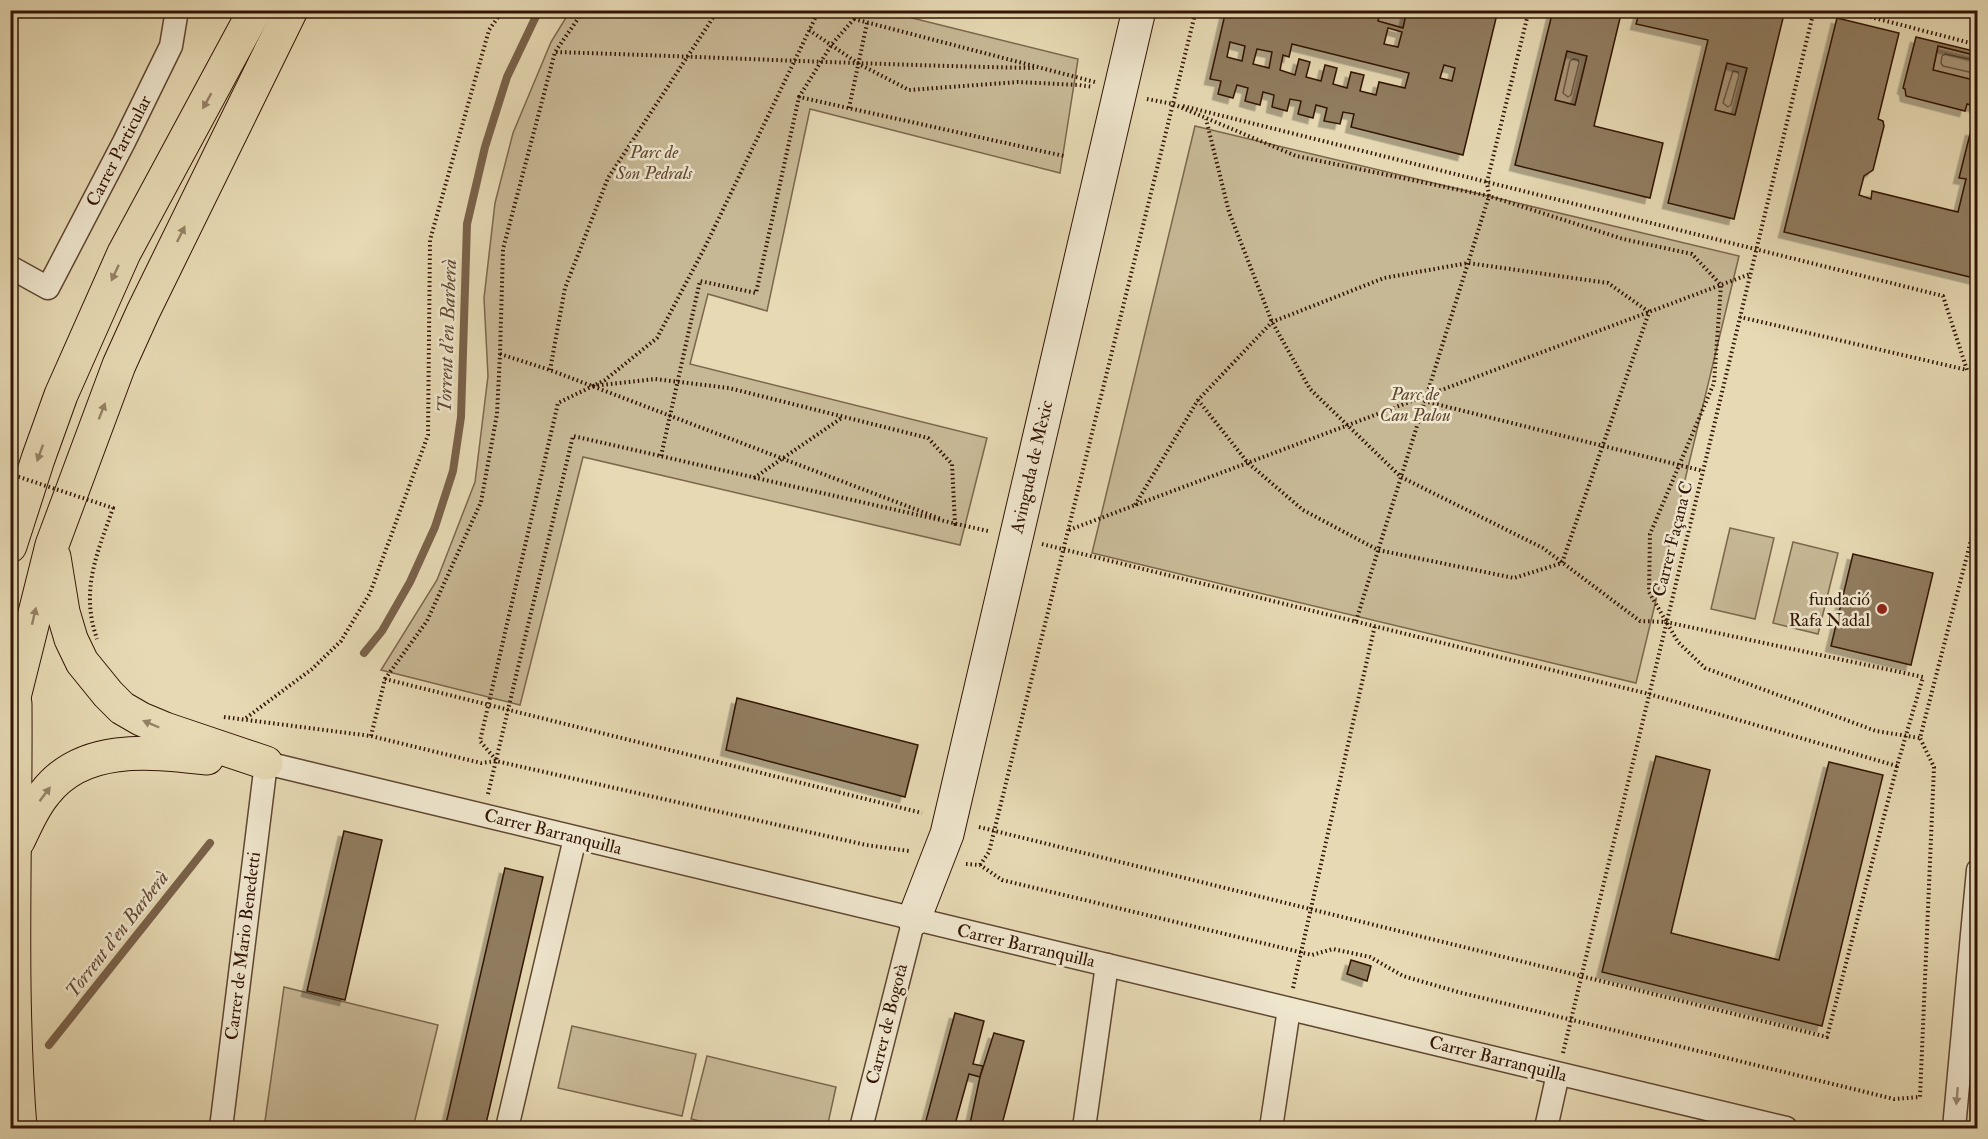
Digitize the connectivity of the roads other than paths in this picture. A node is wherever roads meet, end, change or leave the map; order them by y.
1 (177, 10) edge
2 (243, 10) edge
3 (255, 10) edge
4 (291, 10) edge
5 (306, 10) edge
6 (1139, 10) edge
7 (272, 47) junction
8 (235, 49) junction
9 (10, 267) edge
10 (52, 545) junction
11 (10, 546) edge
12 (15, 693) junction
13 (10, 725) edge
14 (266, 764) junction
15 (575, 838) junction
16 (16, 845) junction
17 (1977, 870) edge
18 (914, 919) junction
19 (1107, 965) junction
20 (1289, 1009) junction
21 (1558, 1074) junction
22 (20, 1128) edge
23 (221, 1128) edge
24 (507, 1128) edge
25 (861, 1128) edge
26 (1084, 1128) edge
27 (1271, 1128) edge
28 (1546, 1128) edge
29 (1786, 1128) edge
30 (1954, 1128) edge

1 - 9 street, Carrer Particular
2 - 8 highway
3 - 8 highway
4 - 7 highway
5 - 7 highway
6 - 18 street, Avinguda de Mèxic
10 -> 7 highway
8 -> 11 highway
12 -> 10 highway
14 -> 10 highway
12 - 13 highway
12 - 16 highway
14 - 15 street, Carrer Barranquilla
16 -> 14 highway
14 - 23 street, Carrer de Mario Benedetti
15 - 18 street, Carrer Barranquilla
15 - 24 street
16 - 22 highway
17 -> 30 street
18 - 19 street, Carrer Barranquilla
18 - 25 street, Carrer de Bogotà
19 - 20 street, Carrer Barranquilla
19 - 26 street
20 - 21 street, Carrer Barranquilla
20 - 27 street
21 - 28 street
21 - 29 street, Carrer Barranquilla

